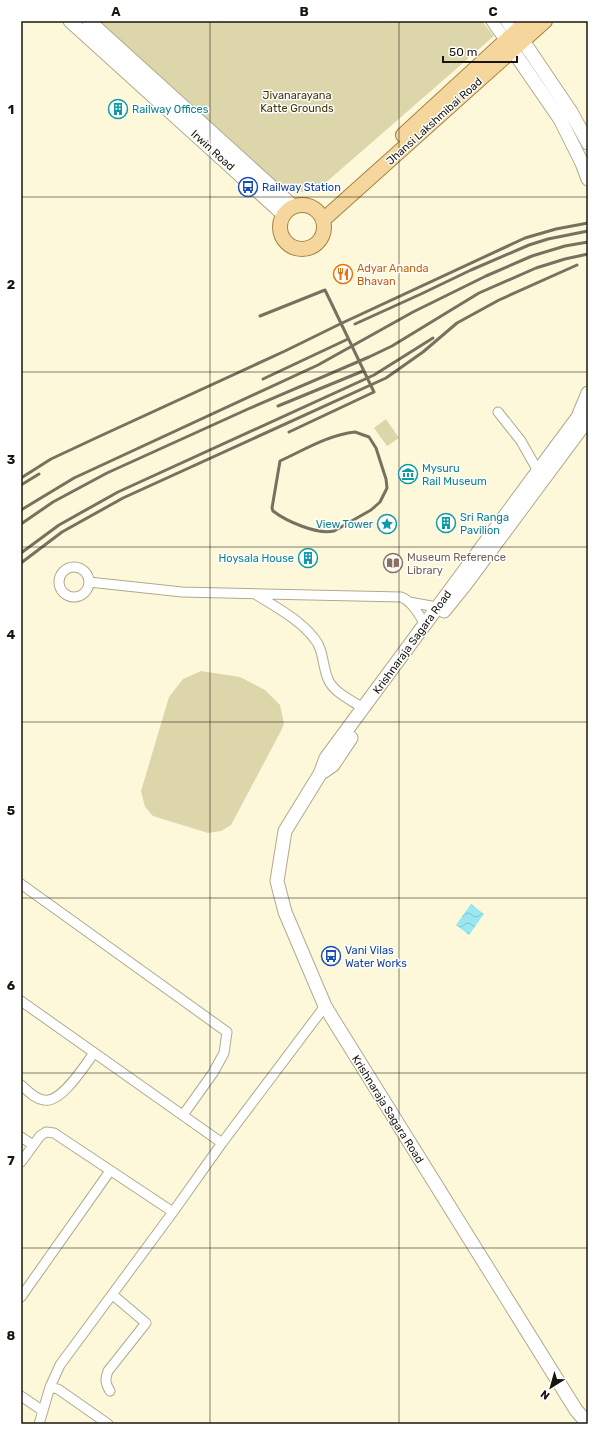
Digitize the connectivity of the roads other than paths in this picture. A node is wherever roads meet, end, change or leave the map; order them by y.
1 (70, 21) edge
2 (89, 21) edge
3 (492, 21) edge
4 (506, 21) edge
5 (527, 21) edge
6 (545, 21) edge
7 (514, 41) junction
8 (588, 143) edge
9 (588, 179) edge
10 (289, 211) junction
11 (321, 217) junction
12 (588, 393) edge
13 (498, 412) dead end
14 (588, 417) edge
15 (538, 471) junction
16 (89, 582) dead end
17 (254, 594) junction
18 (409, 602) junction
19 (441, 610) junction
20 (428, 627) junction
21 (363, 708) junction
22 (320, 774) junction
23 (21, 884) edge
24 (21, 1001) edge
25 (325, 1006) junction
26 (94, 1052) junction
27 (21, 1085) edge
28 (183, 1115) junction
29 (21, 1137) edge
30 (222, 1143) junction
31 (33, 1146) junction
32 (21, 1162) edge
33 (110, 1171) junction
34 (173, 1212) junction
35 (113, 1295) junction
36 (21, 1297) edge
37 (50, 1388) junction
38 (110, 1391) dead end
39 (21, 1396) edge
40 (43, 1411) junction
41 (39, 1424) edge
42 (108, 1424) edge
43 (588, 1424) edge

1 - 10 main road, Irwin Road
2 - 10 main road, Irwin Road
3 - 7 street
4 - 7 street
5 - 7 main road, Jhansi Lakshmibai Road
6 - 7 main road, Jhansi Lakshmibai Road
7 - 8 main road
7 - 9 main road
7 - 11 main road, Jhansi Lakshmibai Road
10 - 11 main road
10 - 11 main road
12 - 15 main road, Krishnaraja Sagara Road
13 - 15 street
14 - 19 main road, Krishnaraja Sagara Road
15 - 19 main road, Krishnaraja Sagara Road
16 - 17 street
17 - 18 street
17 - 21 street
18 - 19 street
18 - 20 street
19 - 20 main road, Krishnaraja Sagara Road
20 - 21 main road, Krishnaraja Sagara Road
20 - 22 main road, Krishnaraja Sagara Road
21 - 22 main road, Krishnaraja Sagara Road
22 - 25 main road, Krishnaraja Sagara Road
23 - 28 street
24 - 26 street
25 - 30 street
25 - 43 main road, Krishnaraja Sagara Road
26 - 27 street
26 - 28 street
28 - 30 street
29 - 31 street
30 - 34 street
31 - 32 street
31 - 33 street
33 - 34 street
33 - 36 street
34 - 35 street
35 - 37 street
35 - 38 street
37 - 40 street
37 - 42 street
39 - 40 street
40 - 41 street

